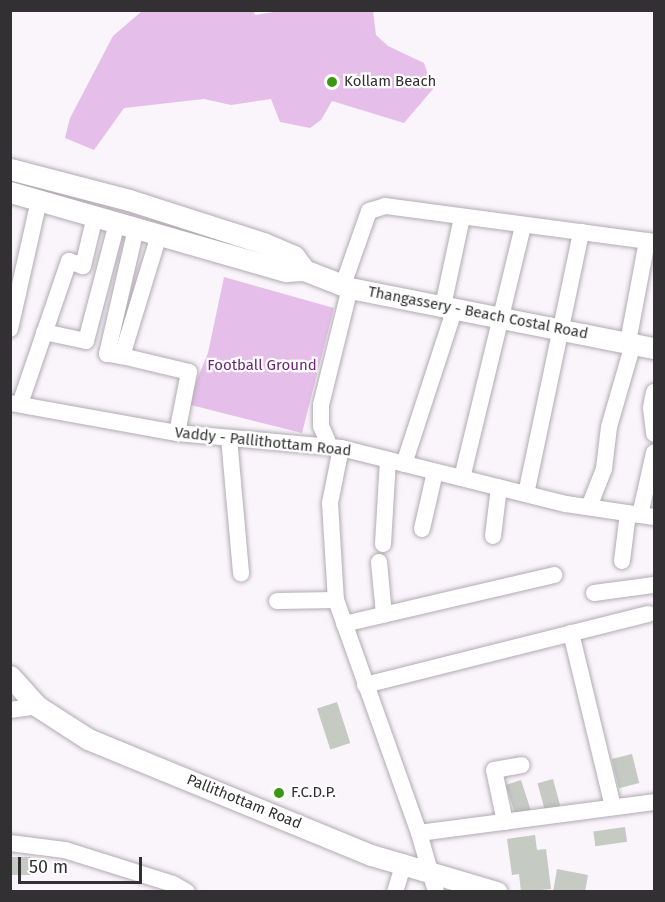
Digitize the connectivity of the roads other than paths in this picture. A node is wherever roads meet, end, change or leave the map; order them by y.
1 (10, 169) edge
2 (10, 192) edge
3 (39, 201) junction
4 (95, 216) junction
5 (462, 217) junction
6 (126, 225) junction
7 (523, 225) junction
8 (581, 232) junction
9 (159, 235) junction
10 (651, 242) edge
11 (304, 270) junction
12 (347, 286) junction
13 (449, 307) junction
14 (504, 318) junction
15 (10, 329) edge
16 (563, 330) junction
17 (44, 332) junction
18 (631, 343) junction
19 (654, 348) edge
20 (123, 356) junction
21 (654, 392) edge
22 (15, 403) edge
23 (177, 433) junction
24 (654, 434) edge
25 (229, 438) junction
26 (335, 448) junction
27 (654, 453) edge
28 (396, 462) junction
29 (435, 471) junction
30 (462, 478) junction
31 (499, 487) junction
32 (526, 494) junction
33 (589, 507) junction
34 (641, 515) edge
35 (422, 529) dead end
36 (493, 536) dead end
37 (383, 544) dead end
38 (622, 561) dead end
39 (379, 562) dead end
40 (241, 573) dead end
41 (554, 575) dead end
42 (654, 585) edge
43 (594, 593) dead end
44 (336, 600) junction
45 (277, 601) dead end
46 (648, 614) dead end
47 (384, 615) junction
48 (344, 624) junction
49 (571, 633) junction
50 (10, 676) edge
51 (364, 685) junction
52 (37, 706) junction
53 (10, 710) edge
54 (522, 765) dead end
55 (654, 802) edge
56 (613, 807) junction
57 (505, 822) junction
58 (419, 833) junction
59 (10, 843) edge
60 (404, 862) junction
61 (433, 882) edge
62 (187, 891) edge
63 (395, 891) edge
64 (497, 891) edge

1 - 11 street, Thangassery - Beach Costal Road
2 - 3 street, Thangassery - Beach Costal Road
3 - 4 street, Thangassery - Beach Costal Road
3 - 15 street
4 - 6 street, Thangassery - Beach Costal Road
4 - 17 street
5 - 7 street
5 - 12 street
5 - 13 street
6 - 9 street, Thangassery - Beach Costal Road
6 - 17 street
6 - 20 street
7 - 8 street
7 - 14 street
8 - 10 street
8 - 16 street
9 - 11 street, Thangassery - Beach Costal Road
9 - 20 street
10 - 18 street
11 - 12 street, Thangassery - Beach Costal Road
12 - 13 street, Thangassery - Beach Costal Road
12 - 26 street
13 - 14 street, Thangassery - Beach Costal Road
13 - 28 street
14 - 16 street, Thangassery - Beach Costal Road
14 - 30 street
16 - 18 street, Thangassery - Beach Costal Road
16 - 32 street
17 - 22 street
18 - 19 street, Thangassery - Beach Costal Road
18 - 33 street
20 - 23 street
21 - 24 street
22 - 23 street, Vaddy - Pallithottam Road
23 - 25 street, Vaddy - Pallithottam Road
25 - 26 street, Vaddy - Pallithottam Road
25 - 40 street
26 - 28 street, Vaddy - Pallithottam Road
26 - 44 street
27 - 34 street
28 - 29 street, Vaddy - Pallithottam Road
28 - 37 street
29 - 30 street, Vaddy - Pallithottam Road
29 - 35 street
30 - 31 street, Vaddy - Pallithottam Road
31 - 32 street, Vaddy - Pallithottam Road
31 - 36 street
32 - 33 street, Vaddy - Pallithottam Road
33 - 34 street, Vaddy - Pallithottam Road
34 - 38 street
39 - 47 street
41 - 47 street
42 - 43 street
44 - 45 street
44 - 48 street
46 - 49 street
47 - 48 street
48 - 51 street
49 - 51 street
49 - 56 street
50 - 52 street, Pallithottam Road
51 - 58 street
52 - 53 street
52 - 60 street, Pallithottam Road
54 - 57 street
55 - 56 street
56 - 57 street
57 - 58 street
58 - 61 street
59 - 62 street
60 - 61 street, Pallithottam Road
60 - 63 street
61 - 64 street, Pallithottam Road

